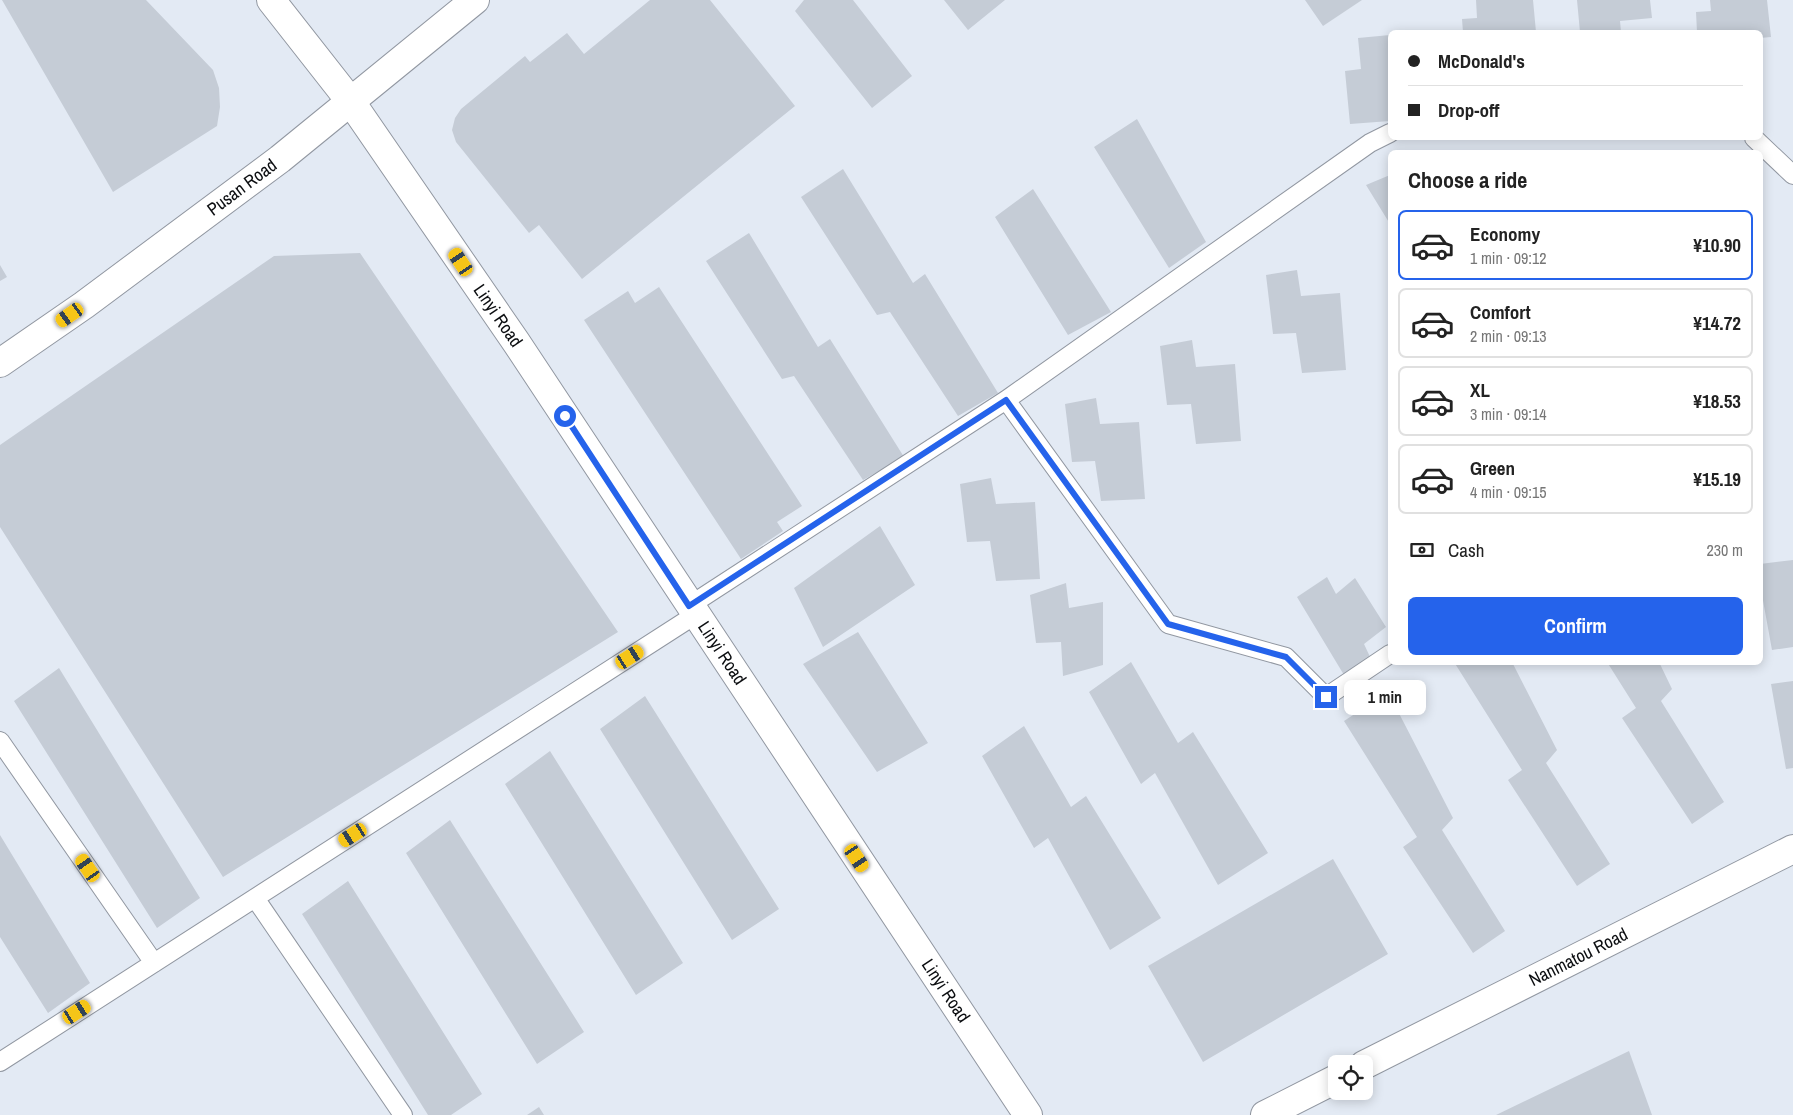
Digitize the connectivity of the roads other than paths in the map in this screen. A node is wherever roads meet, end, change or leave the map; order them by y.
1 (271, 0) edge
2 (475, 0) edge
3 (351, 102) junction
4 (1388, 134) edge
5 (1756, 140) edge
6 (1793, 175) edge
7 (0, 363) edge
8 (1006, 400) junction
9 (692, 610) junction
10 (1388, 655) edge
11 (0, 741) edge
12 (1793, 849) edge
13 (256, 898) junction
14 (154, 963) junction
15 (1373, 1060) edge
16 (0, 1062) edge
17 (1328, 1083) edge
18 (403, 1115) edge
19 (1028, 1115) edge
20 (1265, 1115) edge

1 - 3 street, Linyi Road
2 - 3 street, Pusan Road
3 - 7 street, Pusan Road
3 - 9 street, Linyi Road
4 - 8 lane
5 - 6 lane
8 - 9 lane
8 - 10 lane
9 - 13 lane
9 - 19 street, Linyi Road
11 - 14 lane
12 - 15 street, Nanmatou Road
13 - 14 lane
13 - 18 lane
14 - 16 lane
17 - 20 street

